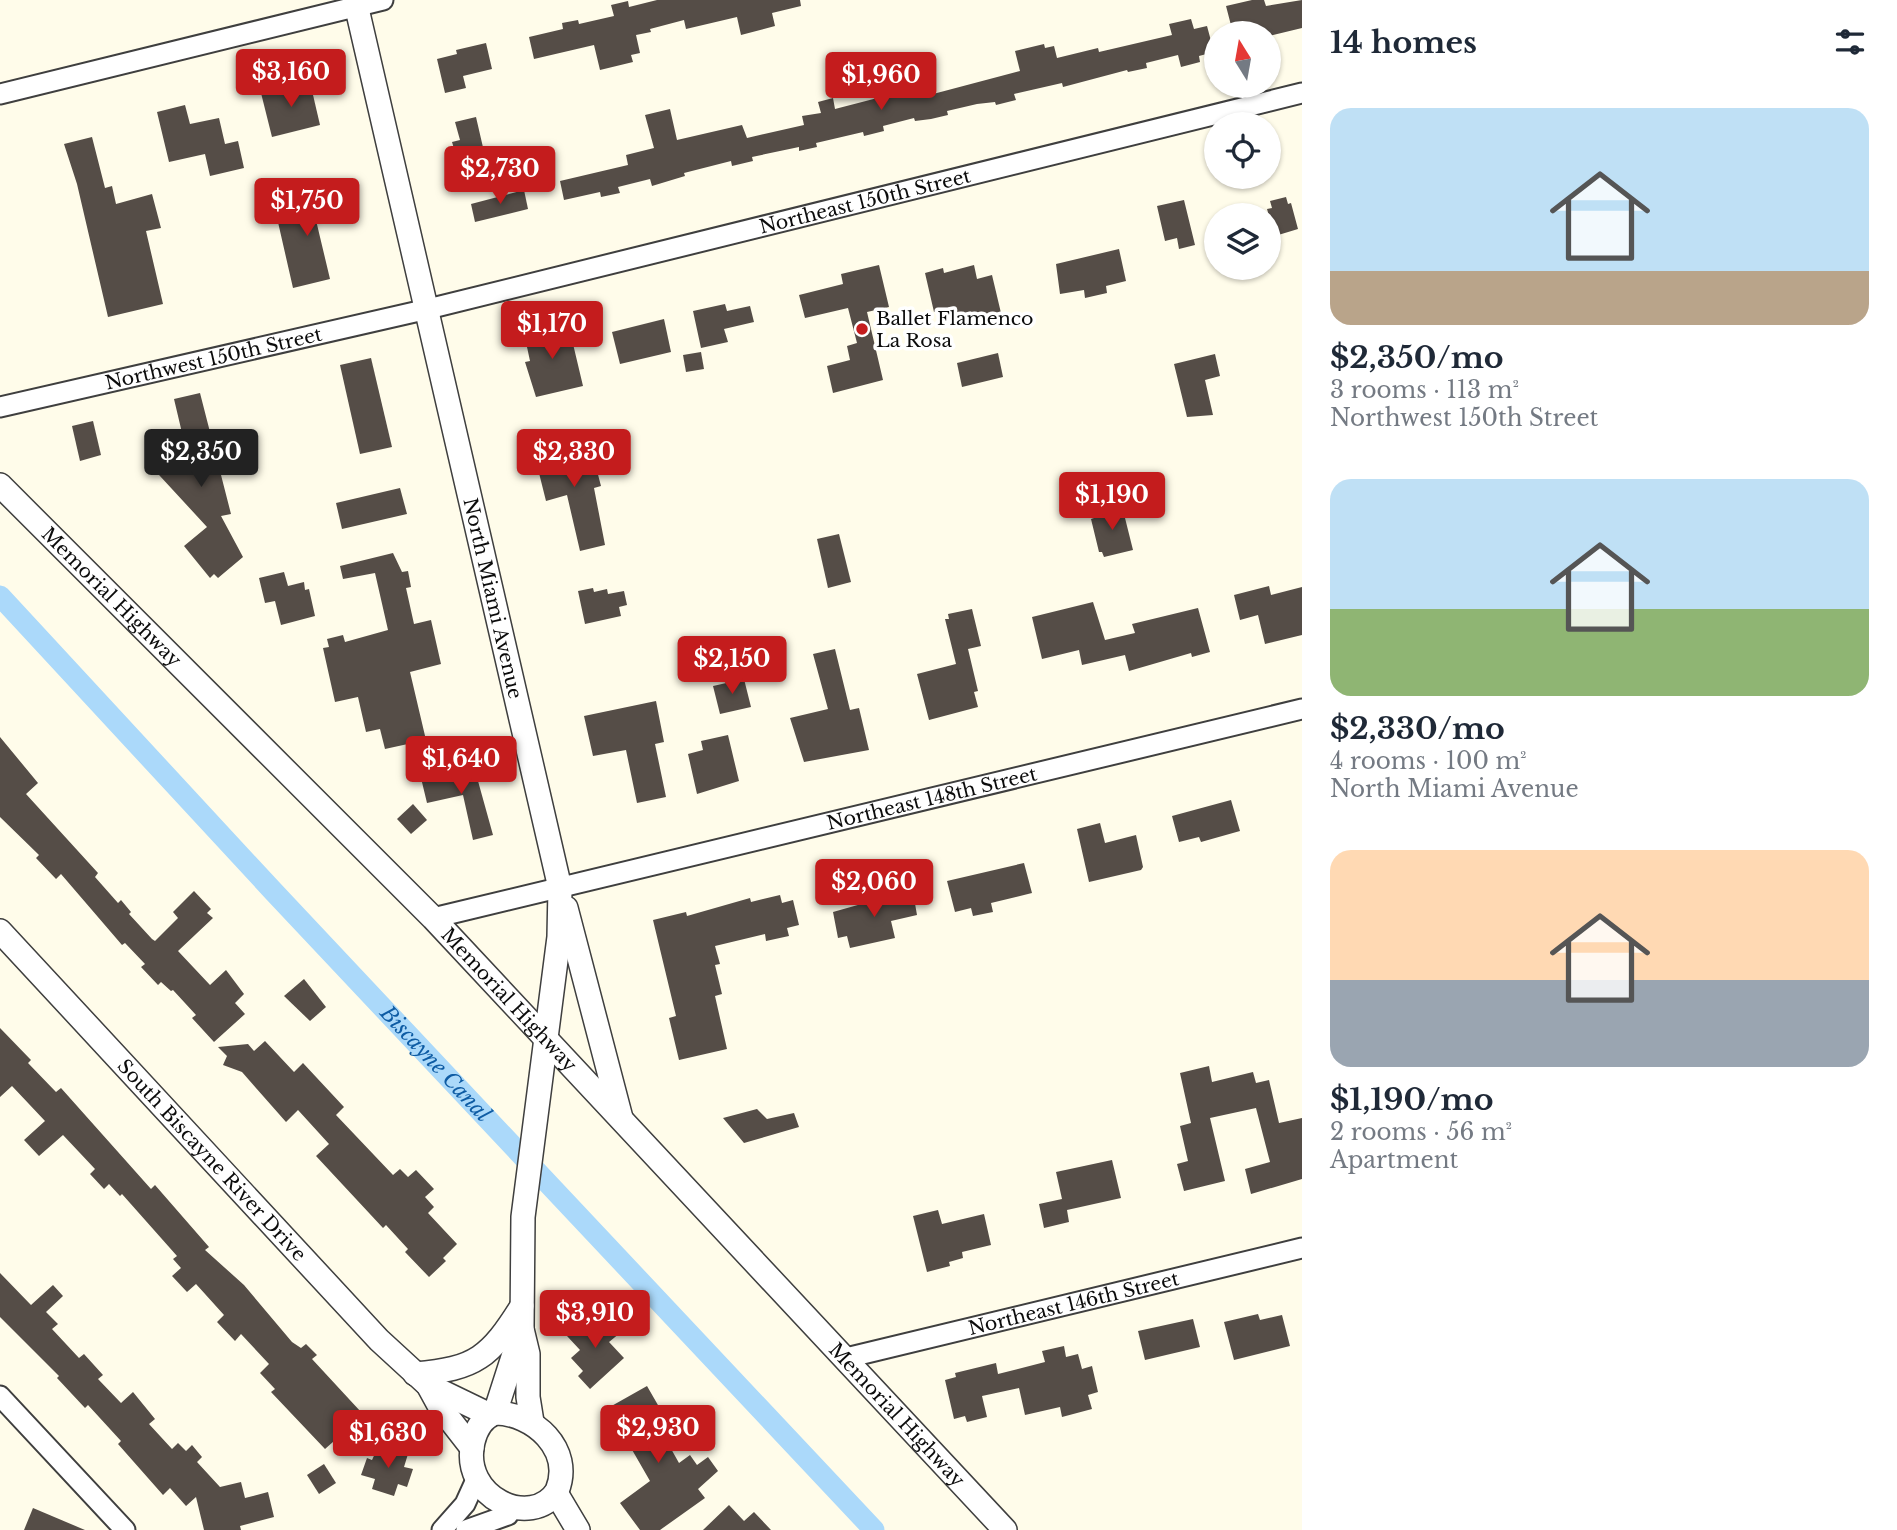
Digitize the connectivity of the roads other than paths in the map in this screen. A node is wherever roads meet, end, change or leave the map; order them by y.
1 (383, 0) edge
2 (356, 3) edge
3 (1302, 93) edge
4 (0, 94) edge
5 (428, 309) junction
6 (0, 407) edge
7 (0, 485) edge
8 (1302, 709) edge
9 (560, 888) junction
10 (433, 918) junction
11 (0, 932) edge
12 (545, 1039) junction
13 (622, 1121) junction
14 (1302, 1248) edge
15 (522, 1306) junction
16 (522, 1329) junction
17 (846, 1358) junction
18 (422, 1380) junction
19 (0, 1396) edge
20 (492, 1414) junction
21 (532, 1422) junction
22 (472, 1448) junction
23 (475, 1482) junction
24 (556, 1493) junction
25 (525, 1519) junction
26 (125, 1530) edge
27 (442, 1530) edge
28 (466, 1530) edge
29 (578, 1530) edge
30 (1004, 1530) edge

1 - 2 street
2 - 4 street
2 - 5 street, North Miami Avenue
3 - 5 street, Northeast 150th Street
5 - 6 street, Northwest 150th Street
5 - 9 street, North Miami Avenue
7 - 10 street, Memorial Highway
8 - 9 street, Northeast 148th Street
9 - 10 street, Northeast 148th Street
9 - 12 street, North Miami Avenue
9 - 13 street
10 - 12 street, Memorial Highway
11 - 18 street, South Biscayne River Drive
12 - 13 street, Memorial Highway
12 - 15 street, North Miami Avenue
13 - 17 street, Memorial Highway
14 - 17 street, Northeast 146th Street
15 - 16 street, North Miami Avenue
15 - 18 street
16 - 20 street, North Miami Avenue
16 - 21 street, North Miami Avenue
17 - 30 street, Memorial Highway
18 - 20 street, South Biscayne River Drive
18 - 22 street, South Biscayne River Drive
19 - 26 street
20 - 21 street
20 - 22 street
21 - 24 street
22 - 23 street
23 - 25 street
23 - 27 street
24 - 25 street
24 - 29 street
25 - 28 street

